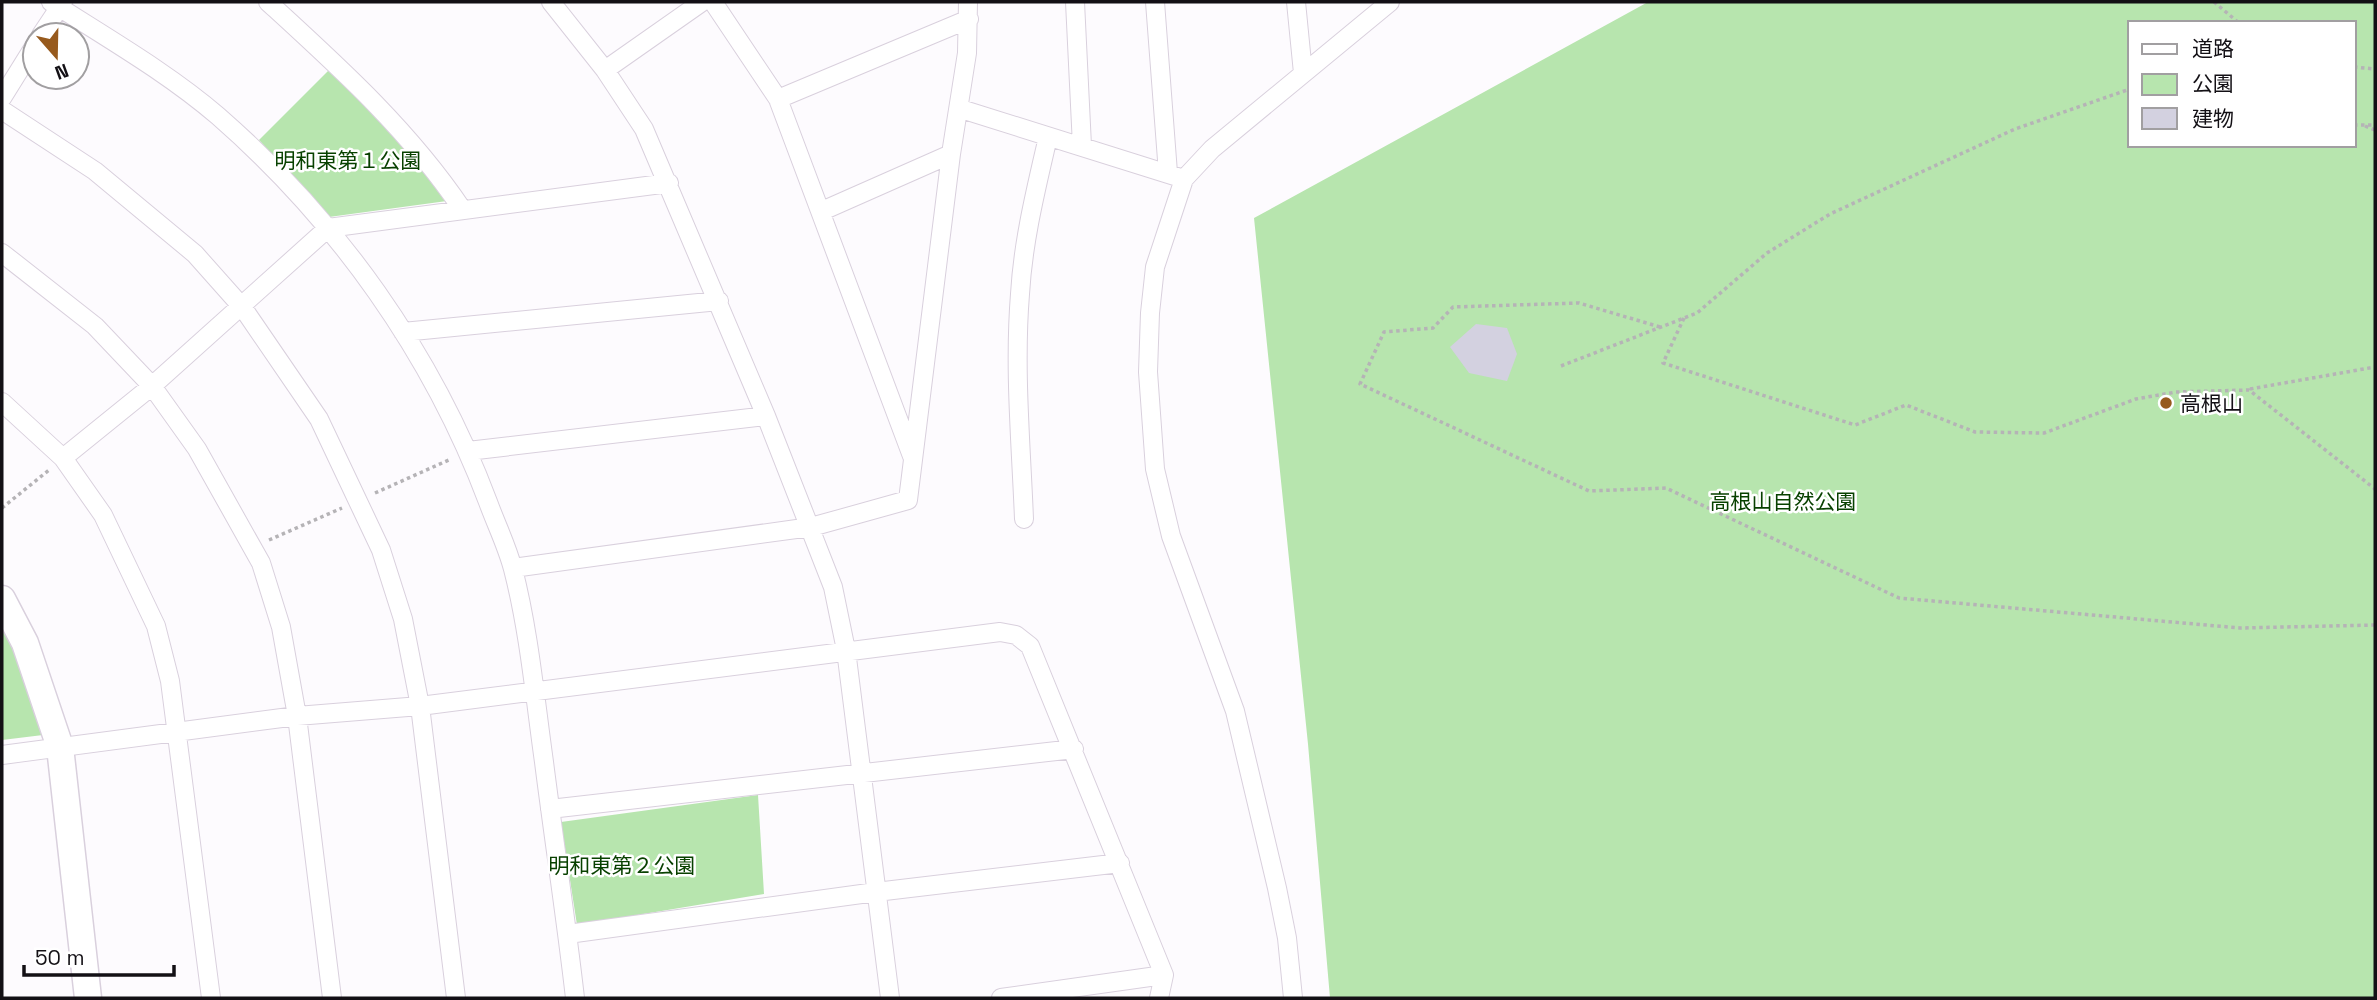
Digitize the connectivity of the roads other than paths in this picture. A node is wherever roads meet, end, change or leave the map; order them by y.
1 (268, 2) edge
2 (551, 2) edge
3 (702, 2) edge
4 (713, 2) edge
5 (1075, 2) edge
6 (1155, 2) edge
7 (1296, 2) edge
8 (1390, 2) edge
9 (58, 3) edge
10 (968, 10) edge
11 (1369, 10) edge
12 (48, 21) edge
13 (21, 67) edge
14 (605, 70) junction
15 (1303, 74) junction
16 (2, 98) edge
17 (778, 99) junction
18 (961, 109) junction
19 (2, 110) edge
20 (1048, 137) junction
21 (1082, 146) junction
22 (951, 154) junction
23 (1176, 176) junction
24 (669, 183) junction
25 (462, 209) junction
26 (822, 211) junction
27 (328, 229) junction
28 (2, 253) edge
29 (719, 301) junction
30 (243, 308) junction
31 (403, 332) junction
32 (152, 386) junction
33 (2, 402) edge
34 (766, 416) junction
35 (468, 451) junction
36 (63, 458) junction
37 (913, 460) junction
38 (1024, 519) dead end
39 (811, 527) junction
40 (513, 568) junction
41 (2, 599) edge
42 (846, 650) junction
43 (534, 689) junction
44 (420, 705) junction
45 (297, 716) junction
46 (176, 733) junction
47 (60, 747) junction
48 (1074, 749) junction
49 (2, 755) edge
50 (862, 771) junction
51 (550, 809) junction
52 (1120, 863) junction
53 (876, 892) junction
54 (568, 934) junction
55 (1164, 975) junction
56 (88, 998) edge
57 (211, 998) edge
58 (332, 998) edge
59 (456, 998) edge
60 (575, 998) edge
61 (890, 998) edge
62 (1001, 998) edge
63 (1159, 998) edge
64 (1293, 998) edge

1 - 25 street
2 - 14 street
3 - 14 street
4 - 17 street
5 - 21 street
6 - 23 street
7 - 15 street
8 - 11 street
9 - 12 street
9 - 27 street
10 - 17 street
10 - 18 street
11 - 15 street
13 - 16 street
14 - 24 street
15 - 23 street
17 - 26 street
18 - 20 street
18 - 22 street
19 - 30 street
20 - 21 street
20 - 38 street
21 - 23 street
22 - 26 street
22 - 37 street
23 - 64 street
24 - 25 street
24 - 29 street
25 - 27 street
26 - 37 street
27 - 30 street
27 - 31 street
28 - 32 street
29 - 31 street
29 - 34 street
30 - 32 street
30 - 44 street
31 - 35 street
32 - 36 street
32 - 45 street
33 - 36 street
34 - 35 street
34 - 39 street
35 - 40 street
36 - 46 street
37 - 39 street
39 - 40 street
39 - 42 street
40 - 43 street
41 - 47 street
42 - 43 street
42 - 48 street
42 - 50 street
43 - 44 street
43 - 51 street
44 - 45 street
44 - 59 street
45 - 46 street
45 - 58 street
46 - 47 street
46 - 57 street
47 - 49 street
47 - 56 street
48 - 50 street
48 - 52 street
50 - 51 street
50 - 53 street
51 - 54 street
52 - 53 street
52 - 55 street
53 - 54 street
53 - 61 street
54 - 60 street
55 - 62 street
55 - 63 street

